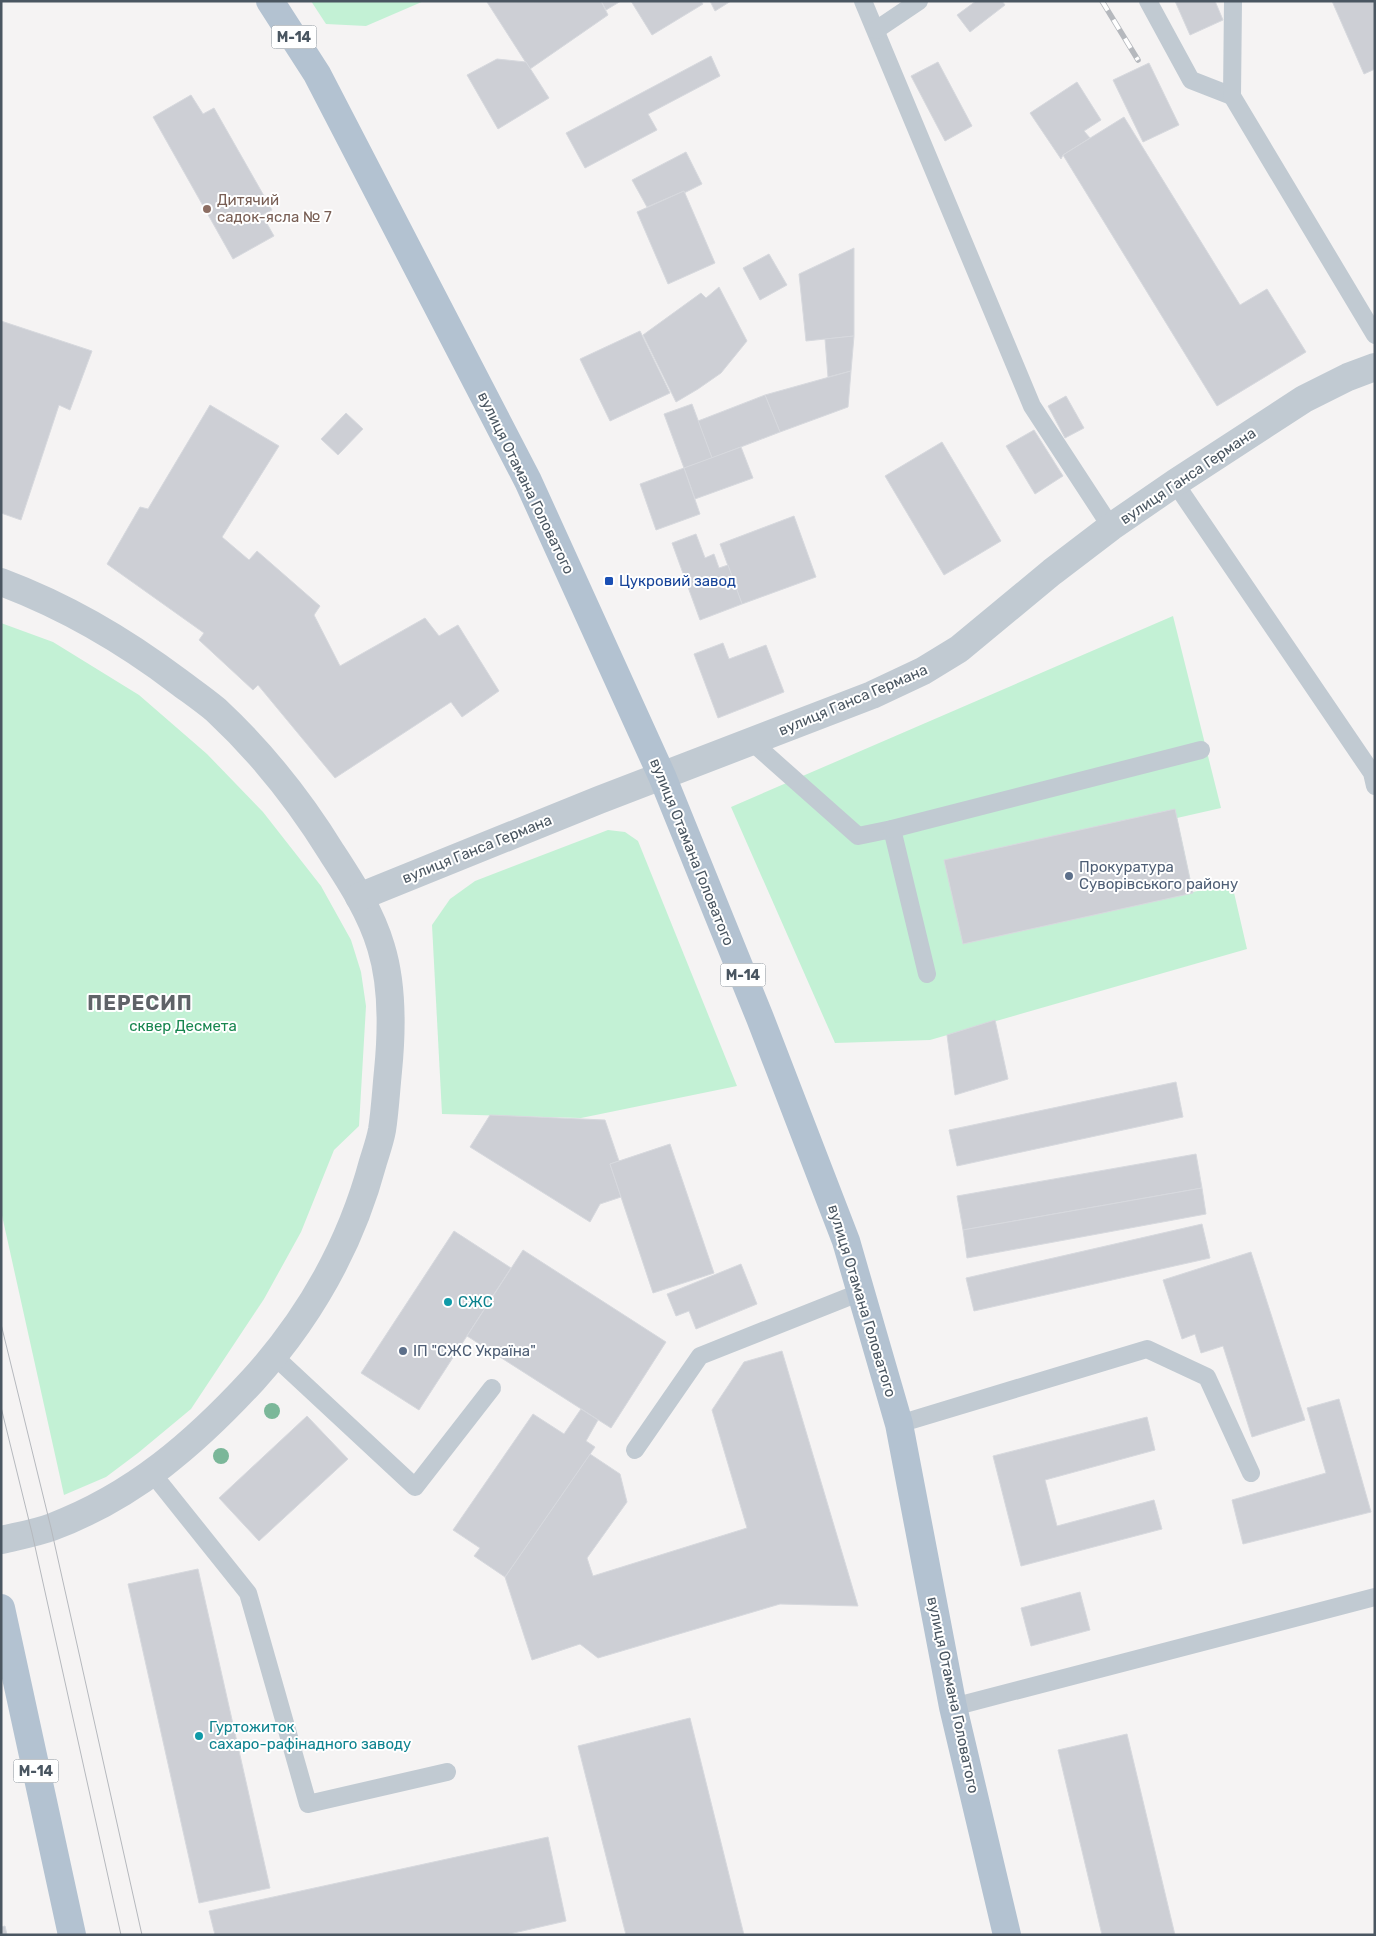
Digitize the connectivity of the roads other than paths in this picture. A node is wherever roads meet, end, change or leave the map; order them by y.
1 (270, 1) edge
2 (863, 1) edge
3 (919, 1) edge
4 (1148, 1) edge
5 (1233, 1) edge
6 (876, 30) junction
7 (1232, 96) junction
8 (1375, 335) edge
9 (1375, 367) edge
10 (1175, 484) junction
11 (1111, 528) junction
12 (1, 582) edge
13 (752, 742) junction
14 (1201, 750) dead end
15 (662, 776) junction
16 (1375, 786) edge
17 (892, 829) junction
18 (359, 896) junction
19 (927, 974) dead end
20 (861, 1292) junction
21 (274, 1355) junction
22 (492, 1388) dead end
23 (899, 1424) junction
24 (635, 1450) dead end
25 (152, 1473) junction
26 (1251, 1473) dead end
27 (1, 1540) edge
28 (1375, 1597) edge
29 (1, 1608) edge
30 (953, 1707) junction
31 (448, 1772) dead end
32 (72, 1935) edge
33 (1007, 1935) edge

1 - 15 main road, вулиця Отамана Головатого / М-14
2 - 6 lane
3 - 6 lane
4 - 7 lane
5 - 7 lane
6 - 11 lane
7 - 8 lane
9 - 10 street, вулиця Ганса Германа
10 - 11 street, вулиця Ганса Германа
10 - 16 lane
11 - 13 street, вулиця Ганса Германа
12 - 18 street
13 - 15 street, вулиця Ганса Германа
13 - 17 lane
14 - 17 lane
15 - 18 street, вулиця Ганса Германа
15 - 20 main road, вулиця Отамана Головатого / М-14
17 - 19 lane
18 - 21 street
20 - 23 main road, вулиця Отамана Головатого / М-14
20 - 24 lane
21 - 22 lane
21 - 25 street
23 - 26 lane
23 - 30 main road, вулиця Отамана Головатого / М-14
25 - 27 street
25 - 31 lane
28 - 30 lane
29 - 32 main road, М-14
30 - 33 main road, вулиця Отамана Головатого / М-14

